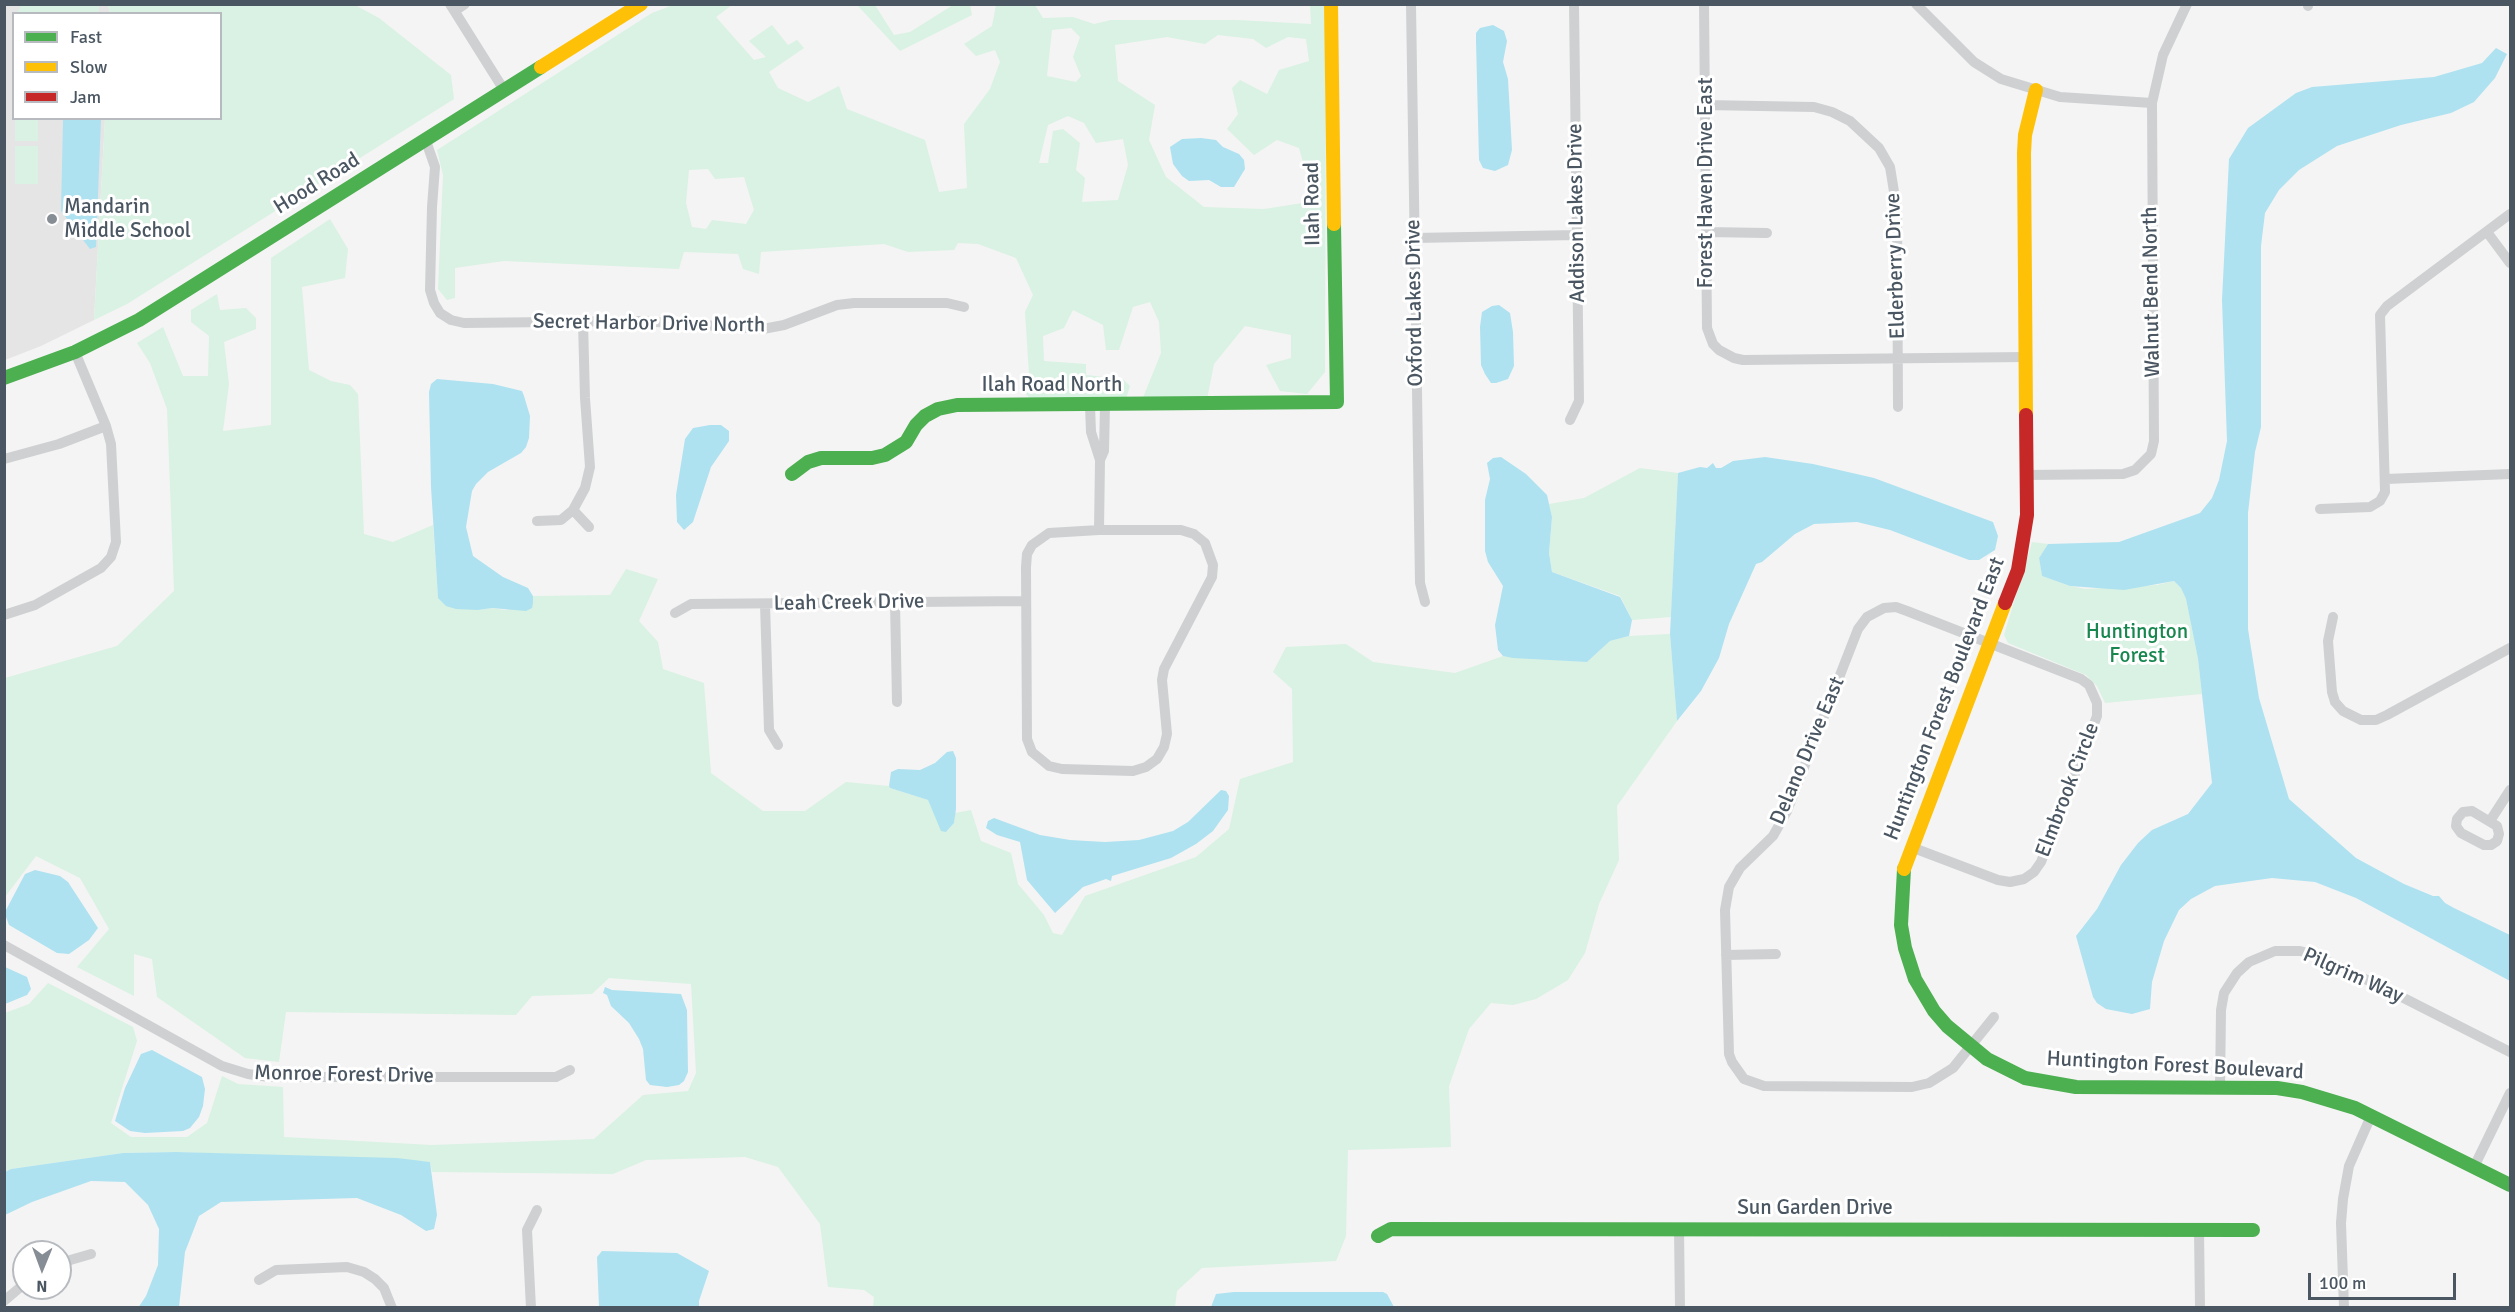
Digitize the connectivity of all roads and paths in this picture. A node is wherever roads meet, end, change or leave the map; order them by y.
1 (465, 4) edge
2 (641, 4) edge
3 (1331, 4) edge
4 (1410, 4) edge
5 (1574, 4) edge
6 (1704, 4) edge
7 (1916, 4) edge
8 (2187, 4) edge
9 (453, 8) edge
10 (504, 90) junction
11 (2036, 90) junction
12 (2152, 103) junction
13 (1706, 105) junction
14 (426, 141) junction
15 (2511, 214) edge
16 (1706, 232) junction
17 (2487, 232) junction
18 (1767, 233) dead end
19 (1577, 235) junction
20 (1414, 238) junction
21 (2511, 263) edge
22 (964, 308) dead end
23 (583, 322) junction
24 (75, 352) junction
25 (2026, 357) junction
26 (1899, 358) junction
27 (4, 378) edge
28 (1337, 402) joint
29 (1090, 406) junction
30 (1105, 406) junction
31 (1898, 407) dead end
32 (1570, 420) dead end
33 (106, 426) junction
34 (4, 459) edge
35 (1100, 460) junction
36 (792, 474) dead end
37 (2511, 474) edge
38 (2027, 475) junction
39 (2386, 479) junction
40 (2320, 509) dead end
41 (573, 510) junction
42 (537, 521) dead end
43 (589, 527) dead end
44 (1099, 530) junction
45 (1026, 601) junction
46 (895, 602) junction
47 (1425, 602) dead end
48 (765, 604) junction
49 (675, 613) dead end
50 (4, 615) edge
51 (2333, 617) dead end
52 (1990, 643) junction
53 (2511, 648) edge
54 (897, 702) dead end
55 (778, 745) dead end
56 (2511, 790) edge
57 (2490, 820) dead end
58 (1911, 847) junction
59 (4, 945) edge
60 (1776, 954) dead end
61 (1726, 955) junction
62 (1994, 1017) dead end
63 (1971, 1048) junction
64 (2511, 1052) edge
65 (570, 1070) dead end
66 (2220, 1088) junction
67 (2511, 1093) edge
68 (2371, 1116) junction
69 (2474, 1167) junction
70 (2511, 1185) edge
71 (537, 1210) dead end
72 (1679, 1229) junction
73 (2199, 1230) junction
74 (2253, 1230) dead end
75 (1378, 1236) dead end
76 (91, 1254) dead end
77 (72, 1260) edge
78 (259, 1280) dead end
79 (392, 1308) edge
80 (531, 1308) edge
81 (1680, 1308) edge
82 (2200, 1308) edge
83 (2344, 1308) edge

1 - 9 street
2 - 10 street, Hood Road
3 - 28 street, Ilah Road
4 - 20 street, Oxford Lakes Drive
5 - 19 street, Addison Lakes Drive
6 - 13 street, Forest Haven Drive East
7 - 11 street
8 - 12 street, Walnut Bend North
9 - 10 street
10 - 14 street, Hood Road
11 - 12 street
11 - 25 street, Huntington Forest Boulevard East
12 - 38 street, Walnut Bend North
13 - 16 street, Forest Haven Drive East
13 - 26 street, Elderberry Drive
14 - 23 street, Secret Harbor Drive North
14 - 24 street, Hood Road
15 - 17 street
16 - 18 street
16 - 26 street, Forest Haven Drive East
17 - 21 street
17 - 39 street
19 - 20 street
19 - 32 street, Addison Lakes Drive
20 - 47 street, Oxford Lakes Drive
22 - 23 street, Secret Harbor Drive North
23 - 41 street
24 - 27 street, Hood Road
24 - 33 street
25 - 26 street
25 - 38 street, Huntington Forest Boulevard East
26 - 31 street, Elderberry Drive
28 - 30 street, Ilah Road North
29 - 30 street, Ilah Road North
29 - 35 street
29 - 36 street, Ilah Road North
30 - 35 street
33 - 34 street
33 - 50 street
35 - 44 street
37 - 39 street
38 - 52 street, Huntington Forest Boulevard East
39 - 40 street
41 - 42 street
41 - 43 street
44 - 45 street
44 - 45 street
45 - 46 street, Leah Creek Drive
46 - 48 street, Leah Creek Drive
46 - 54 street
48 - 49 street, Leah Creek Drive
48 - 55 street
51 - 53 street
52 - 58 street, Huntington Forest Boulevard East
52 - 58 street, Elmbrook Circle
52 - 61 street, Delano Drive East
56 - 57 street
58 - 63 street, Huntington Forest Boulevard East
59 - 65 street, Monroe Forest Drive
60 - 61 street
61 - 63 street, Delano Drive East
62 - 63 street
63 - 66 street, Huntington Forest Boulevard
64 - 66 street, Pilgrim Way
66 - 68 street, Huntington Forest Boulevard
67 - 69 street
68 - 69 street, Huntington Forest Boulevard
68 - 83 street
69 - 70 street, Huntington Forest Boulevard
71 - 80 street
72 - 73 street, Sun Garden Drive
72 - 75 street, Sun Garden Drive
72 - 81 street
73 - 74 street, Sun Garden Drive
73 - 82 street
76 - 77 street
78 - 79 street

